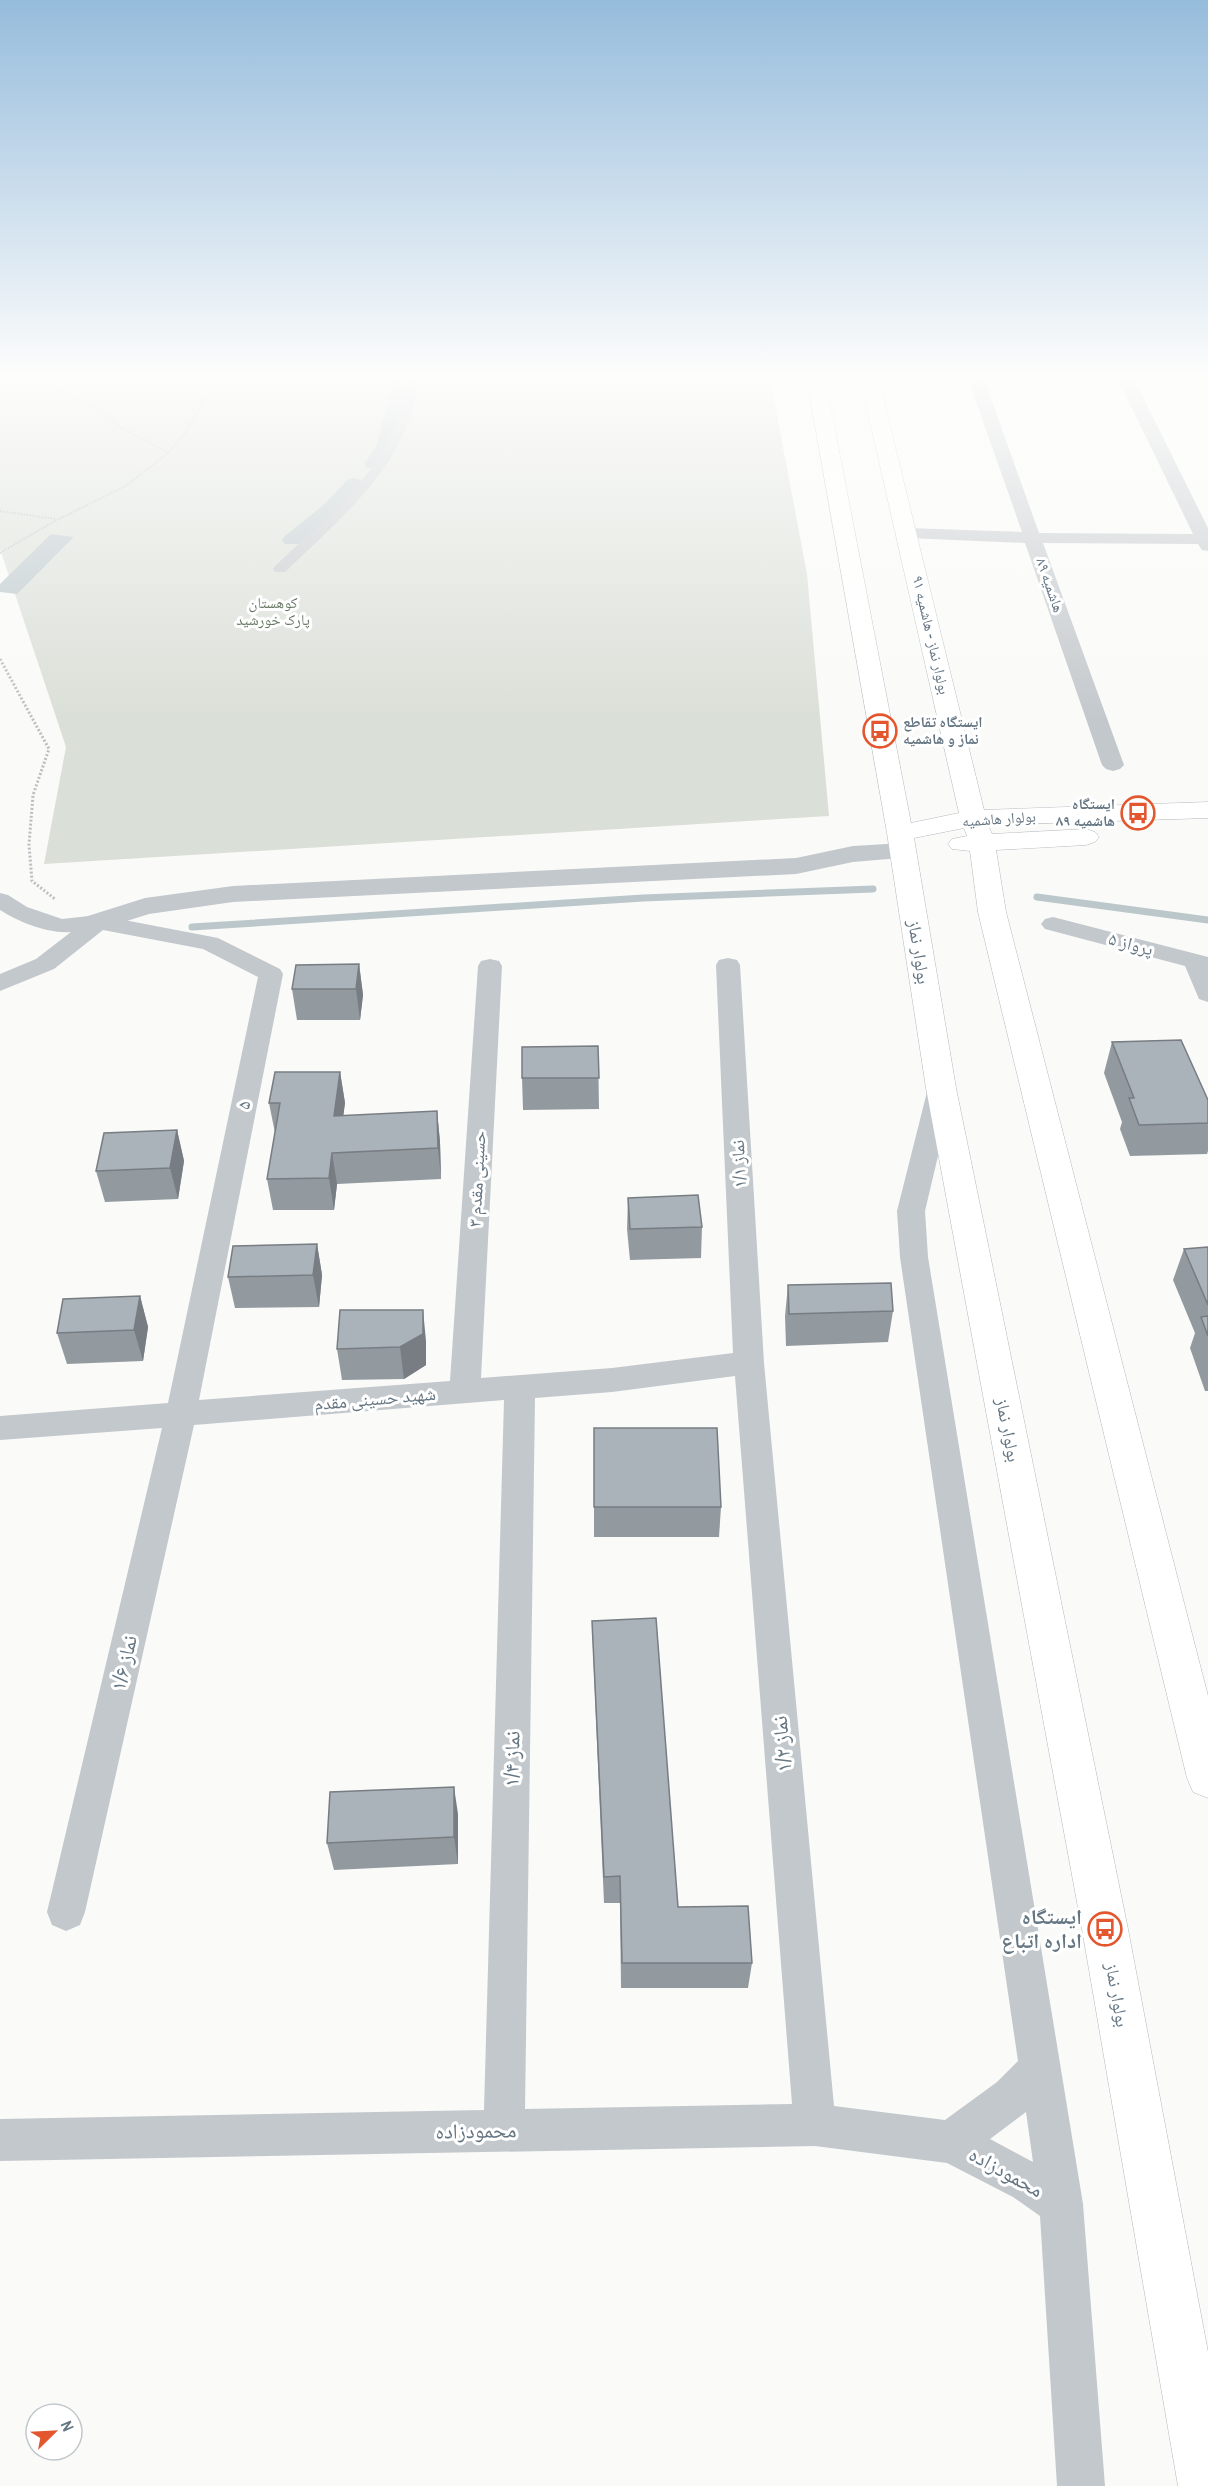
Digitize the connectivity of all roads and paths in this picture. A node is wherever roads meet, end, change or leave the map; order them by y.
1 (120, 489) edge
2 (360, 489) edge
3 (836, 489) edge
4 (896, 489) edge
5 (1015, 489) edge
6 (1181, 489) edge
7 (0, 511) edge
8 (57, 519) junction
9 (907, 533) junction
10 (1033, 538) junction
11 (1207, 541) edge
12 (0, 553) edge
13 (280, 569) dead end
14 (0, 659) edge
15 (1113, 765) dead end
16 (1208, 810) edge
17 (977, 830) junction
18 (1208, 833) edge
19 (901, 842) junction
20 (0, 900) edge
21 (99, 922) junction
22 (1053, 924) dead end
23 (60, 926) junction
24 (1202, 963) edge
25 (728, 965) dead end
26 (490, 966) dead end
27 (0, 982) edge
28 (1208, 994) edge
29 (941, 1088) junction
30 (749, 1363) junction
31 (520, 1387) junction
32 (465, 1391) junction
33 (181, 1414) junction
34 (0, 1428) edge
35 (1208, 1778) edge
36 (66, 1912) dead end
37 (1040, 2068) junction
38 (815, 2125) junction
39 (504, 2131) junction
40 (0, 2140) edge
41 (951, 2142) junction
42 (1061, 2204) junction
43 (1081, 2486) edge
44 (1206, 2486) edge

1 - 8 path
2 - 13 street
3 - 19 main road, بولوار نماز
4 - 9 main road
5 - 10 street, هاشمیه ۸۹
6 - 11 street
7 - 8 path
8 - 12 path
9 - 10 street
9 - 17 main road, بولوار نماز - هاشمیه ۹۱
10 - 11 street
10 - 15 street, هاشمیه ۸۹
14 - 23 path
16 - 17 main road, بولوار هاشمیه
17 - 18 main road, بولوار هاشمیه
17 - 19 main road, بولوار هاشمیه
17 - 35 main road
19 - 21 street
19 - 29 main road, بولوار نماز
20 - 23 street
21 - 23 street
21 - 27 street
21 - 33 street, ۵
22 - 24 street, پرواز ۵
24 - 28 street
25 - 30 street, نماز ۱/۱
26 - 32 street, حسینی مقدم ۳
29 - 37 street
29 - 44 main road, بولوار نماز
30 - 31 street, شهید حسینی مقدم
30 - 38 street, نماز ۱/۲
31 - 32 street, شهید حسینی مقدم
31 - 39 street, نماز ۱/۴
32 - 33 street, شهید حسینی مقدم
33 - 34 street, شهید حسینی مقدم
33 - 36 street, نماز ۱/۶
37 - 41 street, محمودزاده
37 - 42 street
38 - 39 street, محمودزاده
38 - 41 street, محمودزاده
39 - 40 street, محمودزاده
41 - 42 street, محمودزاده
42 - 43 street

